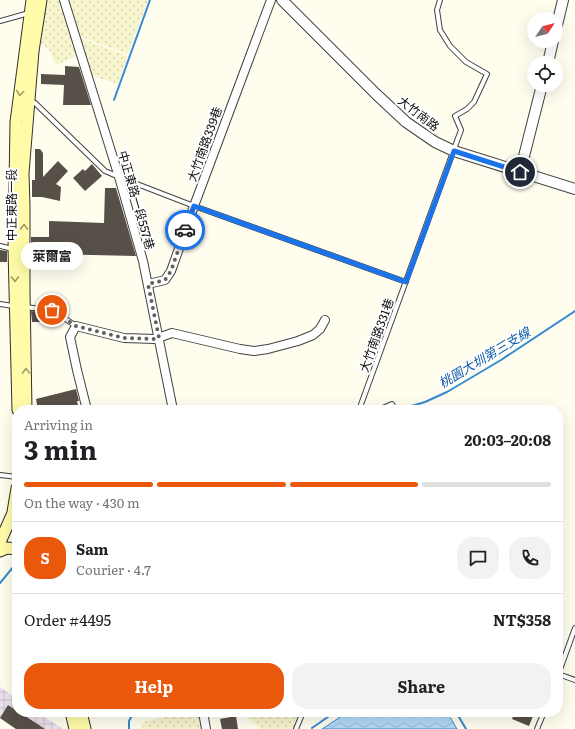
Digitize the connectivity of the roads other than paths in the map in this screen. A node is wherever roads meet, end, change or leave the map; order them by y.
1 (32, 0) edge
2 (41, 0) edge
3 (64, 0) edge
4 (271, 0) edge
5 (282, 0) edge
6 (440, 0) edge
7 (563, 0) edge
8 (560, 12) edge
9 (35, 13) junction
10 (0, 21) edge
11 (540, 92) edge
12 (28, 100) junction
13 (454, 151) junction
14 (520, 172) junction
15 (118, 177) junction
16 (575, 189) edge
17 (194, 206) junction
18 (0, 246) edge
19 (14, 249) junction
20 (406, 282) junction
21 (148, 284) junction
22 (0, 304) edge
23 (20, 307) junction
24 (325, 320) dead end
25 (76, 326) junction
26 (159, 338) junction
27 (18, 405) edge
28 (26, 405) edge
29 (86, 405) edge
30 (172, 405) edge
31 (361, 405) edge
32 (0, 475) edge
33 (12, 477) edge
34 (12, 516) edge
35 (0, 542) edge
36 (12, 548) edge
37 (0, 551) edge
38 (575, 628) edge
39 (563, 661) edge
40 (563, 676) edge
41 (575, 680) edge
42 (73, 717) edge
43 (80, 717) edge
44 (204, 717) edge
45 (300, 717) edge
46 (542, 717) edge
47 (77, 728) edge
48 (206, 729) edge
49 (296, 729) edge
50 (537, 729) edge

1 - 9 main road, 中正東路一段
2 - 9 main road, 中正東路一段
3 - 15 street, 中正東路一段557巷
4 - 17 street, 大竹南路339巷
5 - 13 street, 大竹南路
6 - 13 lane, 大竹南路331巷
7 - 8 street
9 - 10 lane
9 - 12 main road, 中正東路一段
9 -> 19 main road, 中正東路一段
11 - 14 street
12 - 15 lane
23 -> 12 main road, 中正東路一段
13 - 14 street, 大竹南路
13 - 20 lane, 大竹南路331巷
14 - 16 street, 大竹南路
15 - 17 lane
15 - 21 street, 中正東路一段557巷
17 - 20 lane
17 - 21 street, 大竹南路339巷
18 - 19 lane
19 -> 23 main road, 中正東路一段
20 - 31 lane, 大竹南路331巷
21 - 26 street, 中正東路一段557巷
22 - 23 lane
23 - 25 lane
23 - 27 main road, 中正東路一段
28 -> 23 main road, 中正東路一段
24 - 26 street
25 - 26 street
25 - 29 street
26 - 30 street, 中正東路一段557巷
32 - 33 lane
34 - 35 main road
36 - 37 main road
38 - 39 lane
40 - 41 lane
42 - 47 main road
43 - 47 main road
44 - 48 street
45 - 49 lane
46 - 50 lane

